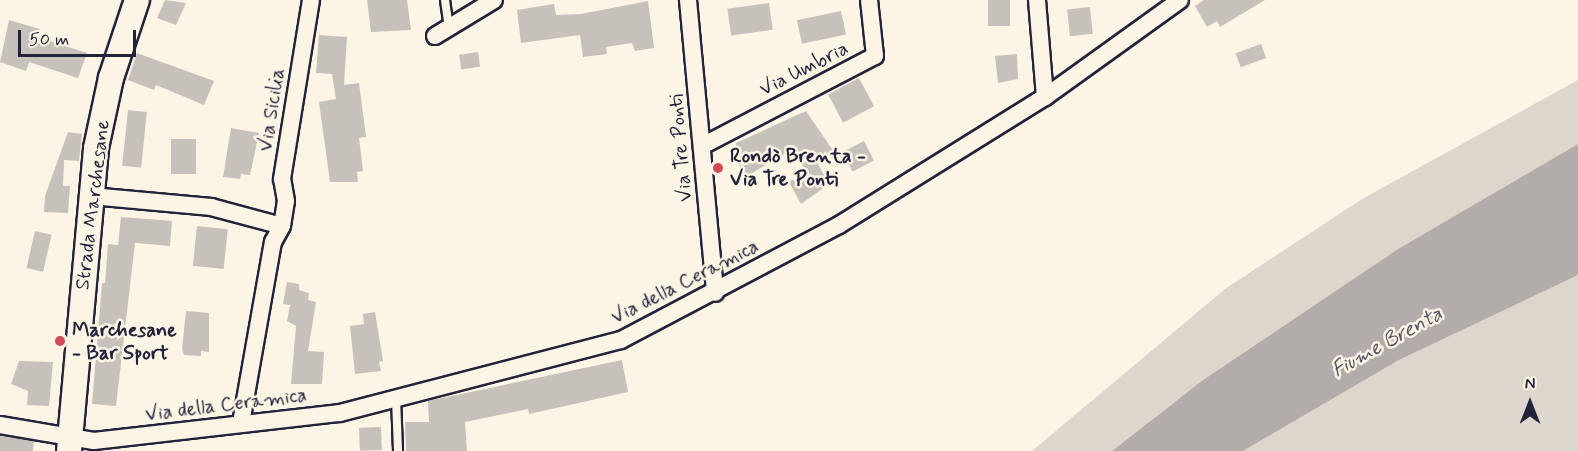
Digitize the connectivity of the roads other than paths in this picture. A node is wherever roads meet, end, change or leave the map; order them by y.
1 (137, 0) edge
2 (311, 0) edge
3 (445, 0) edge
4 (494, 0) edge
5 (688, 0) edge
6 (869, 0) edge
7 (1037, 0) edge
8 (1180, 0) edge
9 (442, 31) joint
10 (1045, 97) junction
11 (702, 146) junction
12 (91, 196) junction
13 (282, 226) junction
14 (715, 292) junction
15 (396, 398) junction
16 (241, 423) junction
17 (0, 425) edge
18 (70, 444) edge
19 (398, 451) edge

1 - 12 main road, Strada Marchesane
2 - 13 street, Via Sicilia
3 - 9 lane
4 - 9 street
5 - 11 street, Via Tre Ponti
6 - 11 street, Via Umbria
7 - 10 street
8 - 10 street, Via della Ceramica
10 - 14 street, Via della Ceramica
11 - 14 street, Via Tre Ponti
12 - 13 street
12 - 18 main road, Strada Marchesane
13 - 16 street, Via Sicilia
14 - 15 street, Via della Ceramica
15 - 16 street, Via della Ceramica
15 - 19 lane
16 - 18 street, Via della Ceramica
17 - 18 street, Via della Ceramica

